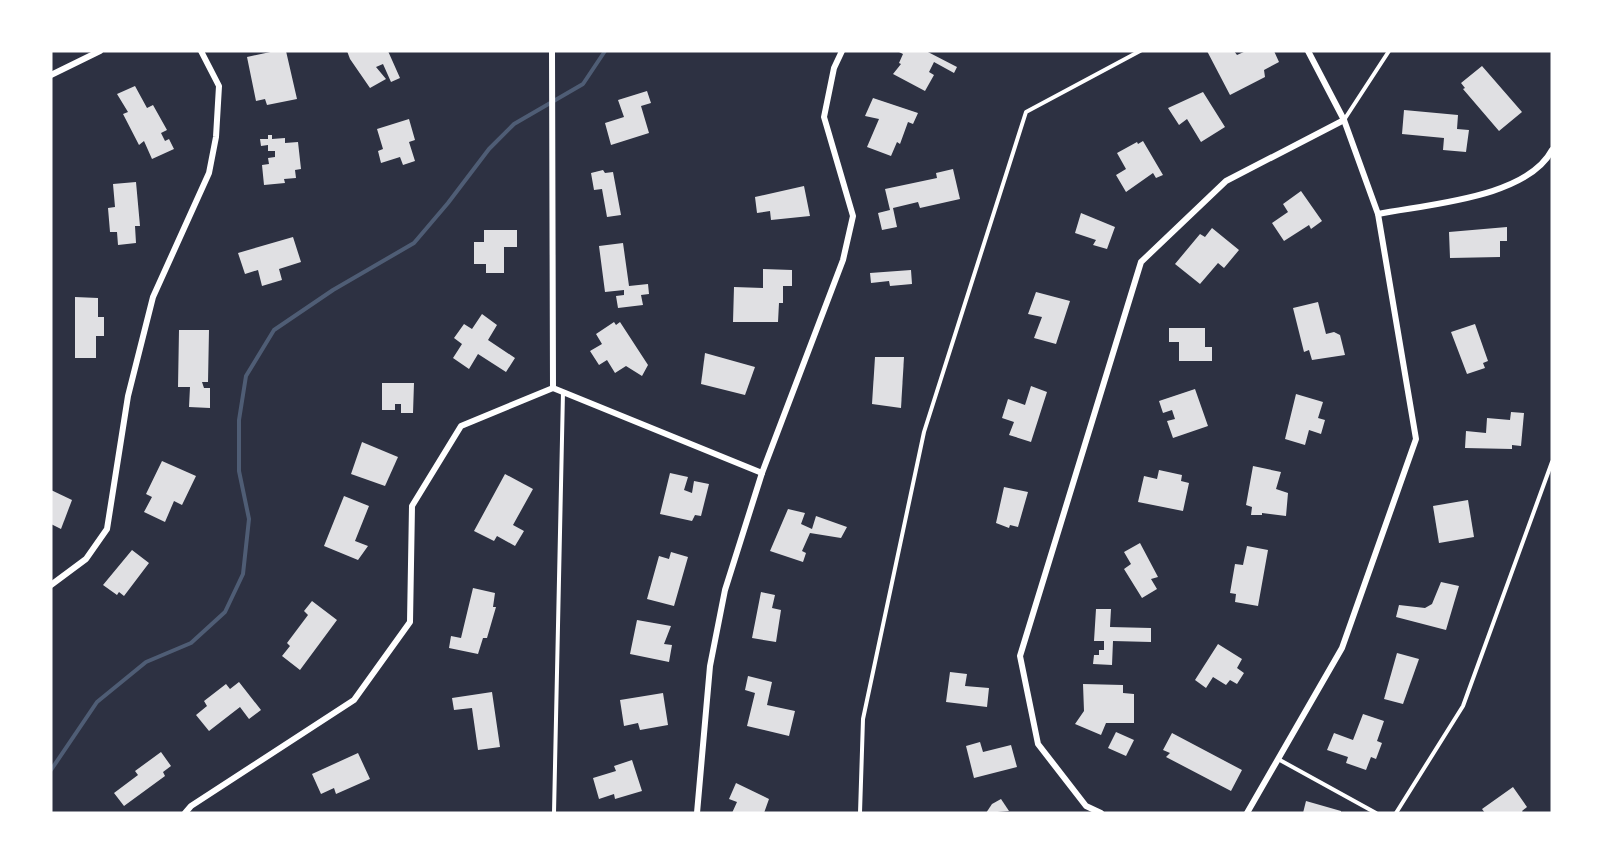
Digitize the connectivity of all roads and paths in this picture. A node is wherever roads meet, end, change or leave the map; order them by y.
1 (100, 51) edge
2 (201, 51) edge
3 (552, 51) edge
4 (842, 51) edge
5 (1140, 51) edge
6 (1308, 51) edge
7 (1389, 51) edge
8 (51, 75) edge
9 (1344, 120) junction
10 (1552, 150) edge
11 (1378, 214) junction
12 (553, 387) junction
13 (563, 392) junction
14 (1552, 462) edge
15 (762, 473) junction
16 (51, 585) edge
17 (1278, 759) junction
18 (185, 813) edge
19 (554, 813) edge
20 (697, 813) edge
21 (860, 813) edge
22 (1101, 813) edge
23 (1247, 813) edge
24 (1376, 813) edge
25 (1396, 813) edge

1 - 8 street
2 - 16 street
3 - 12 street
4 - 15 street
5 - 21 lane
6 - 9 street
7 - 9 lane
9 - 11 street
9 - 22 street
10 - 11 street
11 - 17 street
12 - 13 street
12 - 18 street
13 - 15 street
13 - 19 lane
14 - 25 lane
15 - 20 street
17 - 23 street
17 - 24 lane

